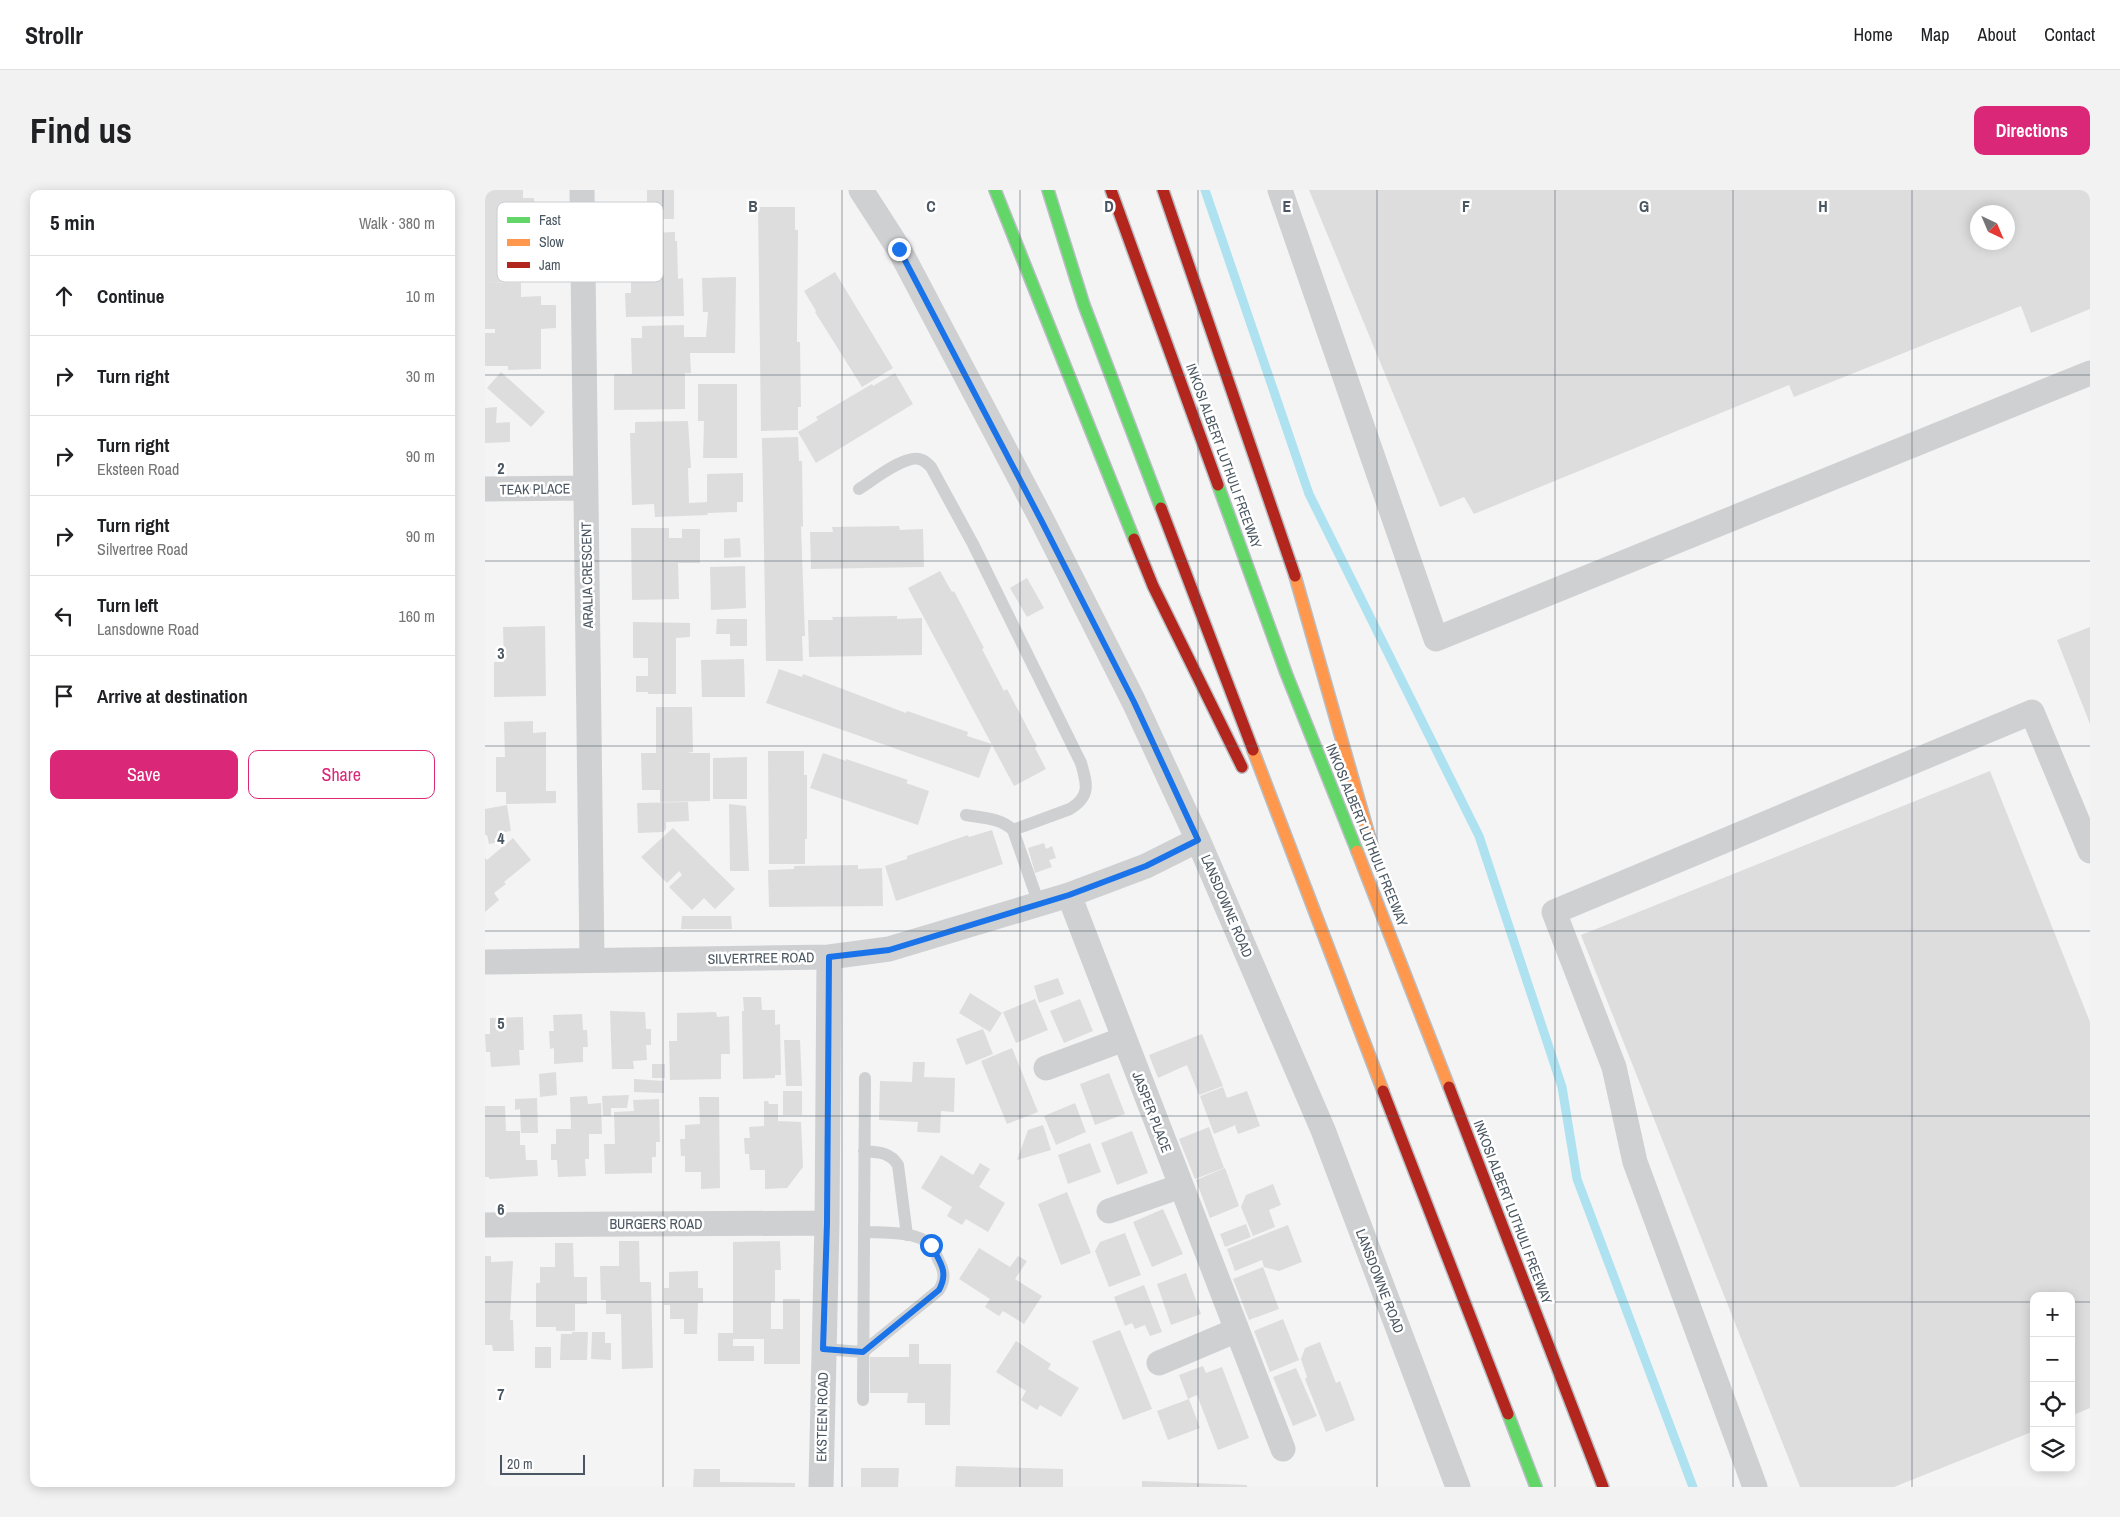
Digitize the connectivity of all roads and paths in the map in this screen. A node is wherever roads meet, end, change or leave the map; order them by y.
1 (861, 190) edge
2 (995, 190) edge
3 (1048, 190) edge
4 (1111, 190) edge
5 (1163, 190) edge
6 (1280, 190) edge
7 (582, 282) edge
8 (2090, 373) edge
9 (585, 488) junction
10 (859, 489) dead end
11 (485, 490) edge
12 (1248, 778) dead end
13 (1261, 805) dead end
14 (966, 815) dead end
15 (1013, 830) junction
16 (1198, 840) junction
17 (2090, 851) edge
18 (1377, 863) dead end
19 (1385, 891) dead end
20 (1069, 895) junction
21 (1039, 904) junction
22 (1313, 910) junction
23 (829, 957) junction
24 (592, 960) junction
25 (485, 962) edge
26 (1418, 1005) junction
27 (1124, 1039) junction
28 (1046, 1068) dead end
29 (865, 1078) dead end
30 (864, 1150) junction
31 (1181, 1186) junction
32 (1109, 1211) dead end
33 (827, 1223) junction
34 (485, 1225) edge
35 (864, 1232) junction
36 (907, 1235) junction
37 (1237, 1330) junction
38 (823, 1349) junction
39 (863, 1352) junction
40 (1159, 1363) dead end
41 (863, 1400) dead end
42 (1283, 1449) dead end
43 (821, 1487) edge
44 (1458, 1487) edge
45 (1536, 1487) edge
46 (1603, 1487) edge
47 (1755, 1487) edge

1 - 16 street, LANSDOWNE ROAD
2 - 12 highway
3 - 22 highway
4 - 26 highway, INKOSI ALBERT LUTHULI FREEWAY
5 - 18 highway
6 - 8 street
7 - 9 street, ARALIA CRESCENT
9 - 11 street, TEAK PLACE
9 - 24 street, ARALIA CRESCENT
10 - 15 lane
13 - 22 highway
14 - 15 lane
15 - 21 lane
16 - 20 street, SILVERTREE ROAD
16 - 44 street, LANSDOWNE ROAD
17 - 47 street
19 - 26 highway
20 - 21 street, SILVERTREE ROAD
20 - 27 street, JASPER PLACE
21 - 23 street, SILVERTREE ROAD
22 - 45 highway
23 - 24 street, SILVERTREE ROAD
23 - 33 street, EKSTEEN ROAD
24 - 25 street, SILVERTREE ROAD
26 - 46 highway, INKOSI ALBERT LUTHULI FREEWAY
27 - 28 street
27 - 31 street, JASPER PLACE
29 - 30 lane
30 - 35 lane
30 - 36 lane
31 - 32 street
31 - 37 street, JASPER PLACE
33 - 34 street, BURGERS ROAD
33 - 38 street, EKSTEEN ROAD
35 - 36 lane
35 - 39 lane
36 - 39 lane
37 - 40 street
37 - 42 street, JASPER PLACE
38 - 39 lane
38 - 43 street, EKSTEEN ROAD
39 - 41 lane

